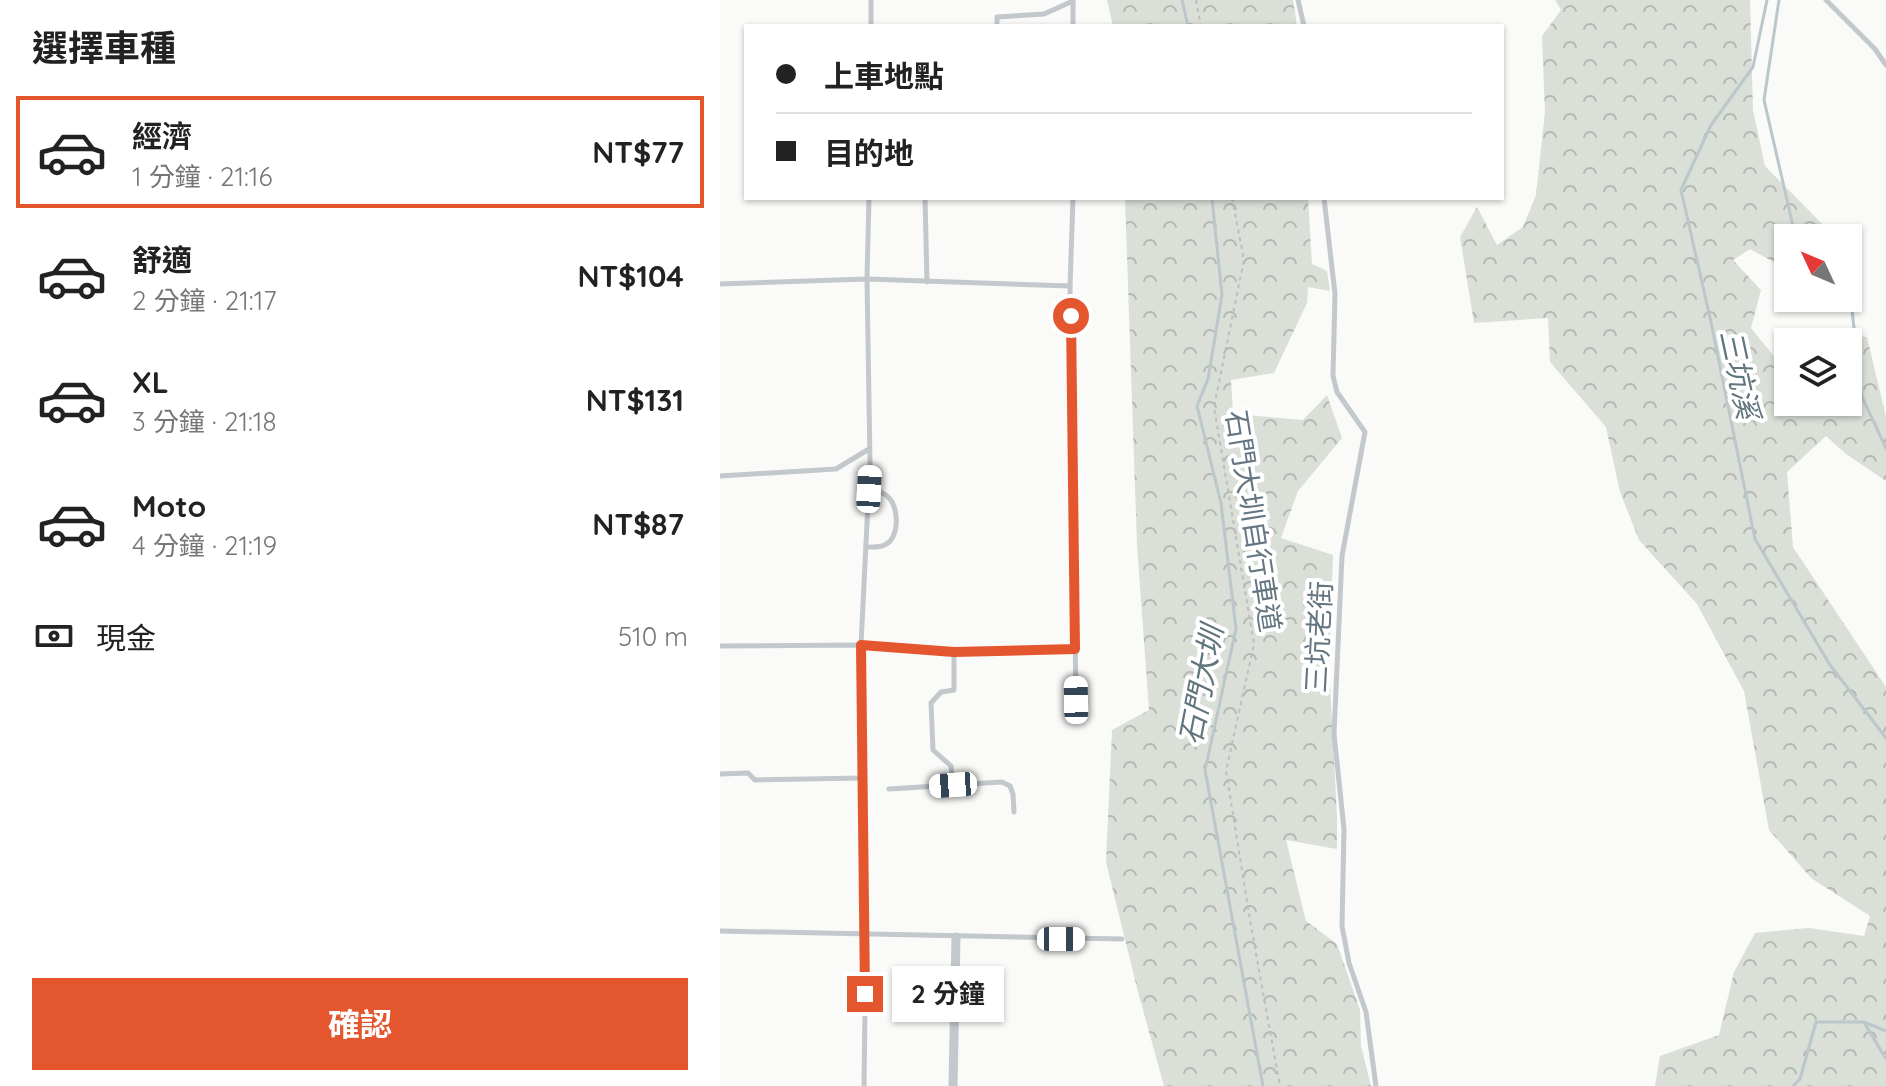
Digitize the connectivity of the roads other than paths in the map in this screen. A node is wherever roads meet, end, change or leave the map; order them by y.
1 (871, 0) edge
2 (1298, 0) edge
3 (1826, 0) edge
4 (1073, 1) edge
5 (871, 24) edge
6 (997, 24) edge
7 (1073, 24) edge
8 (1304, 24) edge
9 (1886, 65) edge
10 (869, 200) edge
11 (925, 200) edge
12 (1073, 200) edge
13 (1324, 200) edge
14 (867, 279) junction
15 (927, 282) junction
16 (720, 284) edge
17 (1070, 286) junction
18 (869, 449) junction
19 (720, 476) edge
20 (869, 489) junction
21 (866, 547) junction
22 (861, 645) junction
23 (720, 646) edge
24 (1075, 649) junction
25 (954, 652) junction
26 (1076, 700) dead end
27 (720, 774) edge
28 (864, 778) junction
29 (953, 785) junction
30 (889, 789) dead end
31 (1014, 812) dead end
32 (720, 931) edge
33 (866, 932) junction
34 (956, 937) junction
35 (1122, 939) dead end
36 (864, 1086) edge
37 (953, 1086) edge
38 (1376, 1086) edge

1 - 5 lane
2 - 8 lane
3 - 9 lane
4 - 6 lane
4 - 7 lane
10 - 14 lane
11 - 15 lane
12 - 17 lane
13 - 38 lane, 三坑老街
14 - 15 lane
14 - 16 lane
14 - 18 lane
15 - 17 lane
17 - 24 lane
18 - 19 lane
18 - 20 lane
20 - 21 lane
20 - 21 lane
21 - 22 lane
22 - 23 lane
22 - 25 lane
22 - 28 lane
24 - 25 lane
24 - 26 lane
25 - 29 lane
27 - 28 lane
28 - 33 lane
29 - 30 lane
29 - 31 lane
32 - 33 lane
33 - 34 lane
33 - 36 lane
34 - 35 lane
34 - 37 street

